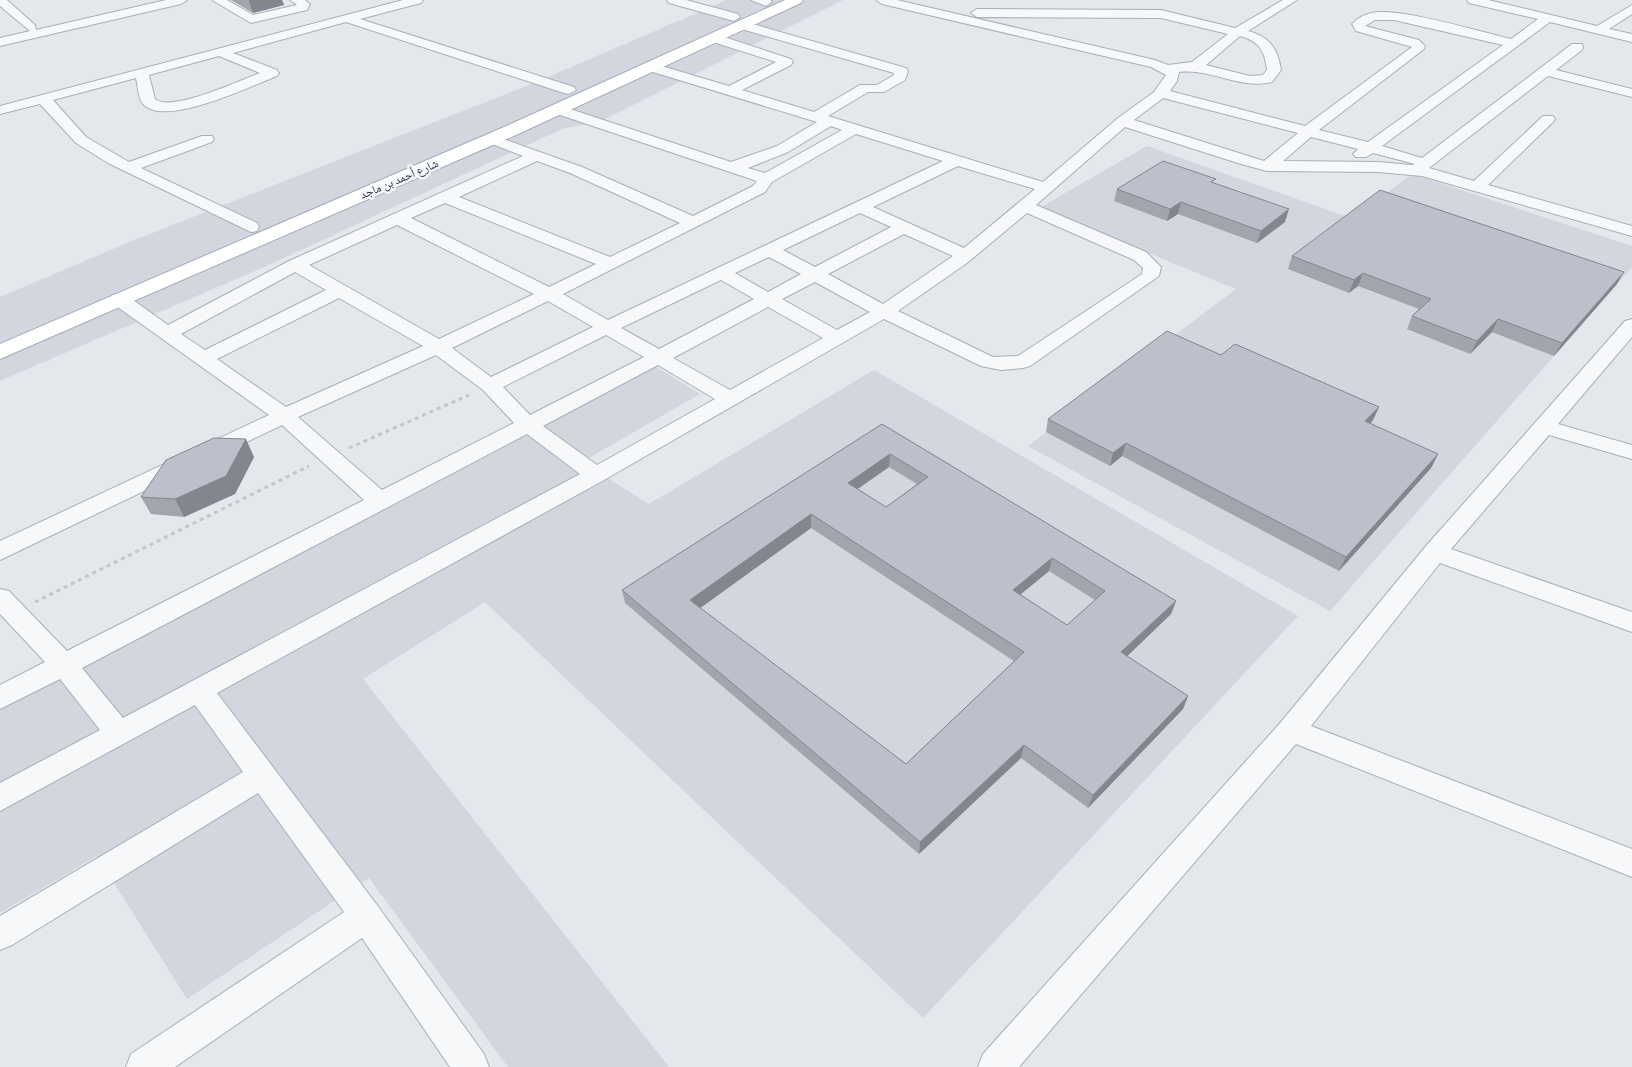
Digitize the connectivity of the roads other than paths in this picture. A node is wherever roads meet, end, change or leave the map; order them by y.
1 (0, 0) edge
2 (150, 0) edge
3 (181, 0) edge
4 (218, 0) edge
5 (296, 0) edge
6 (378, 0) edge
7 (417, 0) edge
8 (673, 0) edge
9 (796, 0) edge
10 (882, 0) edge
11 (1291, 0) edge
12 (765, 1) edge
13 (1482, 1) edge
14 (1632, 9) edge
15 (933, 12) junction
16 (1548, 18) junction
17 (348, 19) junction
18 (738, 21) junction
19 (31, 28) junction
20 (1600, 30) junction
21 (1239, 31) junction
22 (0, 35) edge
23 (714, 38) junction
24 (1632, 38) edge
25 (0, 42) edge
26 (1513, 43) junction
27 (1577, 47) dead end
28 (222, 53) junction
29 (648, 66) junction
30 (1196, 66) junction
31 (1169, 70) junction
32 (1546, 71) junction
33 (142, 74) junction
34 (568, 90) junction
35 (729, 92) junction
36 (1160, 93) junction
37 (1632, 93) edge
38 (0, 98) edge
39 (44, 99) junction
40 (556, 109) junction
41 (0, 110) edge
42 (823, 119) junction
43 (1548, 119) dead end
44 (1123, 120) junction
45 (854, 129) junction
46 (1308, 131) junction
47 (207, 139) dead end
48 (492, 139) junction
49 (1371, 147) junction
50 (537, 155) junction
51 (956, 161) junction
52 (1267, 166) junction
53 (1346, 166) junction
54 (1421, 166) junction
55 (129, 167) junction
56 (732, 168) junction
57 (766, 179) junction
58 (1478, 186) junction
59 (1044, 187) junction
60 (445, 196) junction
61 (1023, 205) junction
62 (860, 207) junction
63 (398, 218) junction
64 (694, 223) junction
65 (251, 227) junction
66 (904, 227) junction
67 (1632, 231) edge
68 (770, 250) junction
69 (965, 255) junction
70 (611, 264) junction
71 (294, 265) junction
72 (721, 273) junction
73 (814, 274) junction
74 (338, 290) junction
75 (549, 294) junction
76 (768, 298) junction
77 (119, 299) junction
78 (884, 312) junction
79 (1632, 325) edge
80 (608, 327) junction
81 (168, 333) junction
82 (0, 334) edge
83 (838, 338) junction
84 (438, 347) junction
85 (0, 352) edge
86 (659, 357) junction
87 (203, 359) junction
88 (490, 386) junction
89 (730, 399) junction
90 (284, 416) junction
91 (528, 425) junction
92 (1546, 427) junction
93 (1632, 452) edge
94 (596, 475) junction
95 (380, 501) junction
96 (0, 551) edge
97 (1435, 552) junction
98 (7, 605) edge
99 (1632, 622) edge
100 (64, 664) junction
101 (199, 690) junction
102 (0, 698) edge
103 (1291, 730) junction
104 (119, 733) junction
105 (262, 776) junction
106 (0, 798) edge
107 (1632, 863) edge
108 (366, 916) junction
109 (0, 934) edge
110 (144, 1067) edge
111 (471, 1067) edge
112 (996, 1067) edge

1 - 19 street
2 - 19 street
3 - 25 street
4 - 5 street
6 - 38 street
7 - 17 street
8 - 18 street
9 - 18 main road, شارع أحمد بن ماجد
10 - 15 street
11 - 21 street
12 - 18 main road, شارع أحمد بن ماجد
13 - 16 street
14 - 20 street
15 - 21 street
15 - 31 street
16 - 20 street
16 - 26 street
17 - 28 street
17 - 34 street
18 - 23 main road, شارع أحمد بن ماجد
18 - 34 main road, شارع أحمد بن ماجد
18 - 42 street
19 - 22 street
20 - 24 street
21 - 30 street
21 - 30 street
23 - 29 main road, شارع أحمد بن ماجد
23 - 35 street
26 - 46 street
26 - 49 street
27 - 32 street
28 - 33 street
28 - 33 street
29 - 35 street
29 - 40 main road, شارع أحمد بن ماجد
30 - 31 street
31 - 36 street
32 - 37 street
32 - 54 street
33 - 39 street
34 - 65 main road, شارع أحمد بن ماجد
35 - 42 street
36 - 44 street
36 - 46 street
39 - 41 street
39 - 55 street
40 - 48 main road, شارع أحمد بن ماجد
40 - 56 street
42 - 45 street
42 - 56 street
43 - 58 street
44 - 52 street
44 - 59 street
45 - 51 street
45 - 57 street
46 - 49 street
46 - 52 street
47 - 55 street
48 - 50 street
48 - 77 main road, شارع أحمد بن ماجد
49 - 53 street
49 - 54 street
50 - 60 street
50 - 64 street
51 - 59 street
51 - 62 street
52 - 53 street
53 - 54 street
54 - 58 street
55 - 65 street
56 - 57 street
57 - 64 street
58 - 67 street
59 - 61 street
60 - 63 street
60 - 70 street
61 - 69 street
61 - 78 street
62 - 66 street
62 - 68 street
63 - 71 street
63 - 75 street
64 - 70 street
65 - 82 main road, شارع أحمد بن ماجد
66 - 69 street
66 - 73 street
68 - 72 street
68 - 73 street
69 - 78 street
70 - 75 street
71 - 74 street
71 - 81 street
72 - 76 street
72 - 80 street
73 - 76 street
73 - 78 street
74 - 84 street
74 - 87 street
75 - 80 street
75 - 84 street
76 - 83 street
76 - 86 street
77 - 81 street
77 - 85 main road, شارع أحمد بن ماجد
78 - 83 street
79 - 92 street
80 - 86 street
80 - 88 street
81 - 87 street
83 - 89 street
84 - 88 street
84 - 90 street
86 - 89 street
86 - 91 street
87 - 90 street
88 - 91 street
89 - 94 street
90 - 95 street
90 - 96 street
91 - 94 street
91 - 95 street
92 - 93 street
92 - 97 street
94 - 101 street
95 - 100 street
97 - 99 street
97 - 103 street
98 - 100 street
100 - 102 street
100 - 104 street
101 - 104 street
101 - 105 street
103 - 107 street
103 - 112 street
104 - 106 street
105 - 108 street
105 - 109 street
108 - 110 street
108 - 111 street

